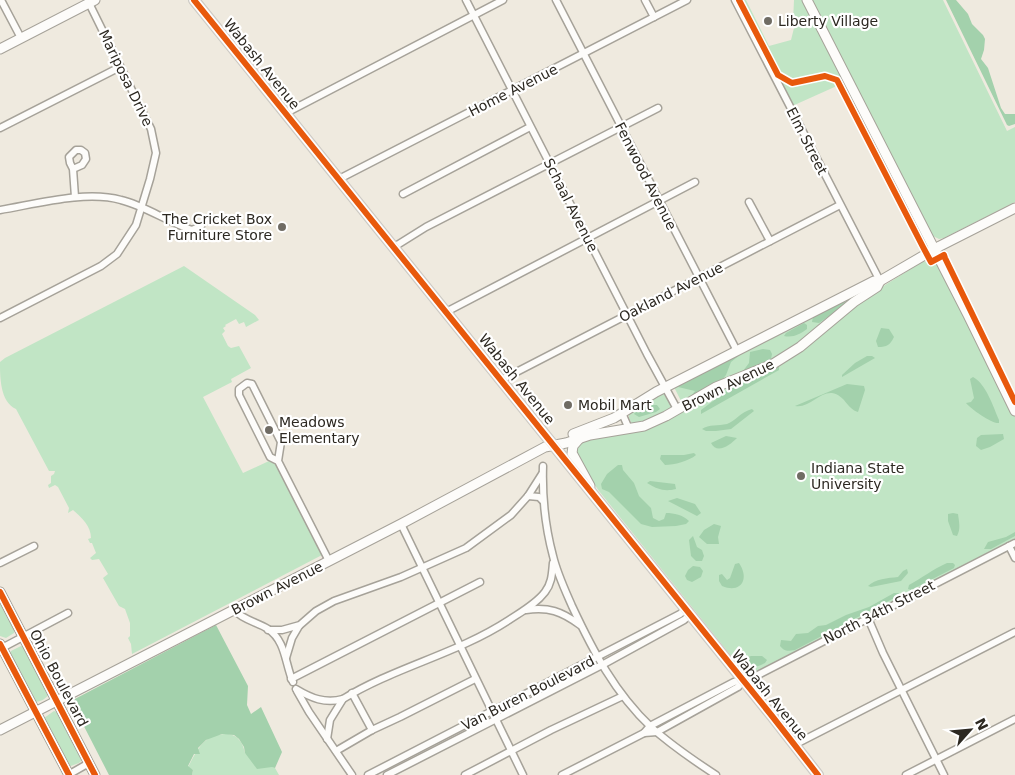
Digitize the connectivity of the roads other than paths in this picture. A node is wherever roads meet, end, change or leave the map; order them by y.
1 (1, 0) edge
2 (194, 0) edge
3 (466, 0) edge
4 (503, 0) edge
5 (556, 0) edge
6 (645, 0) edge
7 (687, 0) edge
8 (735, 0) edge
9 (807, 0) edge
10 (92, 2) edge
11 (474, 16) junction
12 (654, 17) junction
13 (21, 38) junction
14 (0, 48) edge
15 (584, 53) junction
16 (120, 67) junction
17 (512, 90) junction
18 (658, 108) dead end
19 (286, 113) junction
20 (530, 127) junction
21 (621, 127) junction
22 (0, 128) edge
23 (550, 164) junction
24 (73, 169) dead end
25 (339, 179) junction
26 (696, 182) dead end
27 (402, 194) dead end
28 (75, 198) junction
29 (659, 200) junction
30 (749, 202) dead end
31 (840, 204) junction
32 (141, 207) junction
33 (1015, 208) edge
34 (0, 210) edge
35 (201, 226) dead end
36 (588, 238) junction
37 (770, 241) junction
38 (394, 247) junction
39 (934, 250) junction
40 (699, 278) junction
41 (880, 281) junction
42 (446, 312) junction
43 (628, 314) junction
44 (0, 318) edge
45 (737, 350) junction
46 (501, 380) junction
47 (665, 387) junction
48 (677, 410) junction
49 (1015, 411) edge
50 (622, 413) junction
51 (599, 429) junction
52 (629, 429) junction
53 (579, 438) junction
54 (553, 445) junction
55 (278, 461) junction
56 (543, 466) dead end
57 (542, 474) junction
58 (528, 496) junction
59 (595, 496) junction
60 (543, 501) junction
61 (401, 524) junction
62 (1012, 544) edge
63 (34, 546) dead end
64 (1015, 558) edge
65 (553, 559) junction
66 (329, 561) junction
67 (0, 563) edge
68 (422, 568) junction
69 (480, 582) dead end
70 (0, 592) edge
71 (439, 603) junction
72 (234, 610) junction
73 (526, 610) junction
74 (688, 612) junction
75 (68, 613) dead end
76 (868, 618) junction
77 (300, 625) junction
78 (581, 625) junction
79 (268, 630) junction
80 (1015, 632) edge
81 (23, 636) junction
82 (460, 646) junction
83 (1, 647) edge
84 (286, 658) junction
85 (598, 658) junction
86 (602, 665) junction
87 (476, 678) junction
88 (292, 679) junction
89 (743, 681) junction
90 (902, 688) junction
91 (296, 689) junction
92 (352, 693) junction
93 (623, 696) junction
94 (343, 699) junction
95 (57, 700) junction
96 (697, 705) junction
97 (36, 711) junction
98 (492, 712) junction
99 (496, 719) junction
100 (1015, 719) edge
101 (650, 726) junction
102 (0, 730) edge
103 (372, 730) junction
104 (657, 732) junction
105 (644, 733) junction
106 (327, 739) junction
107 (794, 745) junction
108 (336, 751) junction
109 (511, 751) junction
110 (937, 759) junction
111 (89, 763) junction
112 (68, 775) edge
113 (96, 775) edge
114 (352, 775) edge
115 (368, 775) edge
116 (387, 775) edge
117 (466, 775) edge
118 (523, 775) edge
119 (562, 775) edge
120 (716, 775) edge
121 (818, 775) edge
122 (906, 775) edge
123 (944, 775) edge

1 - 13 street
2 - 19 main road, Wabash Avenue
3 - 11 street, Schaal Avenue
4 - 11 street
5 - 15 street, Fenwood Avenue
6 - 12 street
7 - 12 street, Home Avenue
8 - 31 street, Elm Street
9 - 39 street
10 - 13 street
10 - 16 street, Mariposa Drive
11 - 17 street, Schaal Avenue
11 - 19 street
12 - 15 street, Home Avenue
13 - 14 street
15 - 17 street, Home Avenue
15 - 21 street, Fenwood Avenue
16 - 22 street
16 - 32 street, Mariposa Drive
17 - 20 street, Schaal Avenue
17 - 25 street, Home Avenue
18 - 21 street
19 - 25 main road, Wabash Avenue
20 - 23 street, Schaal Avenue
20 - 27 street
21 - 23 street
21 - 29 street, Fenwood Avenue
23 - 36 street, Schaal Avenue
23 - 38 street
24 - 28 street
25 - 38 main road, Wabash Avenue
26 - 29 street
28 - 32 street
28 - 34 street
29 - 36 street
29 - 40 street, Fenwood Avenue
30 - 37 street
31 - 37 street, Oakland Avenue
31 - 41 street, Elm Street
32 - 35 street
32 - 44 street, Mariposa Drive
33 - 39 street, Brown Avenue
36 - 42 street
36 - 43 street, Schaal Avenue
37 - 40 street, Oakland Avenue
38 - 42 main road, Wabash Avenue
39 - 41 street, Brown Avenue
39 - 49 street
40 - 43 street, Oakland Avenue
40 - 45 street, Fenwood Avenue
41 - 45 street, Brown Avenue
41 - 48 street, Brown Avenue
42 - 46 main road, Wabash Avenue
43 - 46 street, Oakland Avenue
43 - 47 street, Schaal Avenue
45 - 47 street, Brown Avenue
46 - 54 main road, Wabash Avenue
47 - 48 street, Schaal Avenue
47 - 50 street, Brown Avenue
48 - 52 street, Brown Avenue
50 - 51 street, Brown Avenue
50 - 52 street
51 - 52 street, Brown Avenue
51 - 53 street, Brown Avenue
51 - 54 street, Brown Avenue
53 - 54 street, Brown Avenue
53 - 59 street
54 - 59 main road, Wabash Avenue
54 - 61 street, Brown Avenue
55 - 55 street
55 - 66 street
56 - 57 street
57 - 58 street
57 - 60 street
58 - 60 street
58 - 68 street
59 - 74 main road, Wabash Avenue
60 - 65 street
61 - 66 street, Brown Avenue
61 - 68 street
62 - 64 street
62 - 76 street, North 34th Street
63 - 67 street
65 - 73 street
65 - 78 street
66 - 72 street, Brown Avenue
68 - 71 street
68 - 77 street
69 - 71 street
70 - 81 street, Ohio Boulevard
71 - 82 street
71 - 88 street
72 - 79 street
72 - 95 street, Brown Avenue
73 - 78 street
73 - 82 street
74 - 85 street, Van Buren Boulevard
74 - 86 street
74 - 89 main road, Wabash Avenue
75 - 81 street
76 - 89 street, North 34th Street
76 - 90 street
77 - 79 street
77 - 84 street
78 - 85 street
79 - 84 street
80 - 90 street
81 - 83 street
81 - 95 street, Ohio Boulevard
82 - 87 street
82 - 92 street
83 - 97 street
84 - 88 street
85 - 86 street
85 - 98 street, Van Buren Boulevard
86 - 93 street
86 - 99 street
87 - 98 street
87 - 103 street
88 - 91 street
89 - 96 street, North 34th Street
89 - 107 main road, Wabash Avenue
90 - 107 street
90 - 110 street
91 - 94 street
91 - 106 street
92 - 94 street
92 - 103 street
93 - 101 street
93 - 109 street
94 - 106 street
95 - 97 street, Brown Avenue
95 - 111 street, Ohio Boulevard
96 - 101 street
96 - 104 street
97 - 102 street, Brown Avenue
97 - 112 street
98 - 99 street
98 - 115 street, Van Buren Boulevard
99 - 109 street
99 - 116 street
100 - 110 street
101 - 104 street
101 - 105 street
103 - 108 street
104 - 105 street
104 - 120 street
105 - 119 street
106 - 108 street
107 - 121 main road, Wabash Avenue
108 - 114 street
109 - 117 street
109 - 118 street
110 - 122 street
110 - 123 street
111 - 112 street
111 - 113 street, Ohio Boulevard

